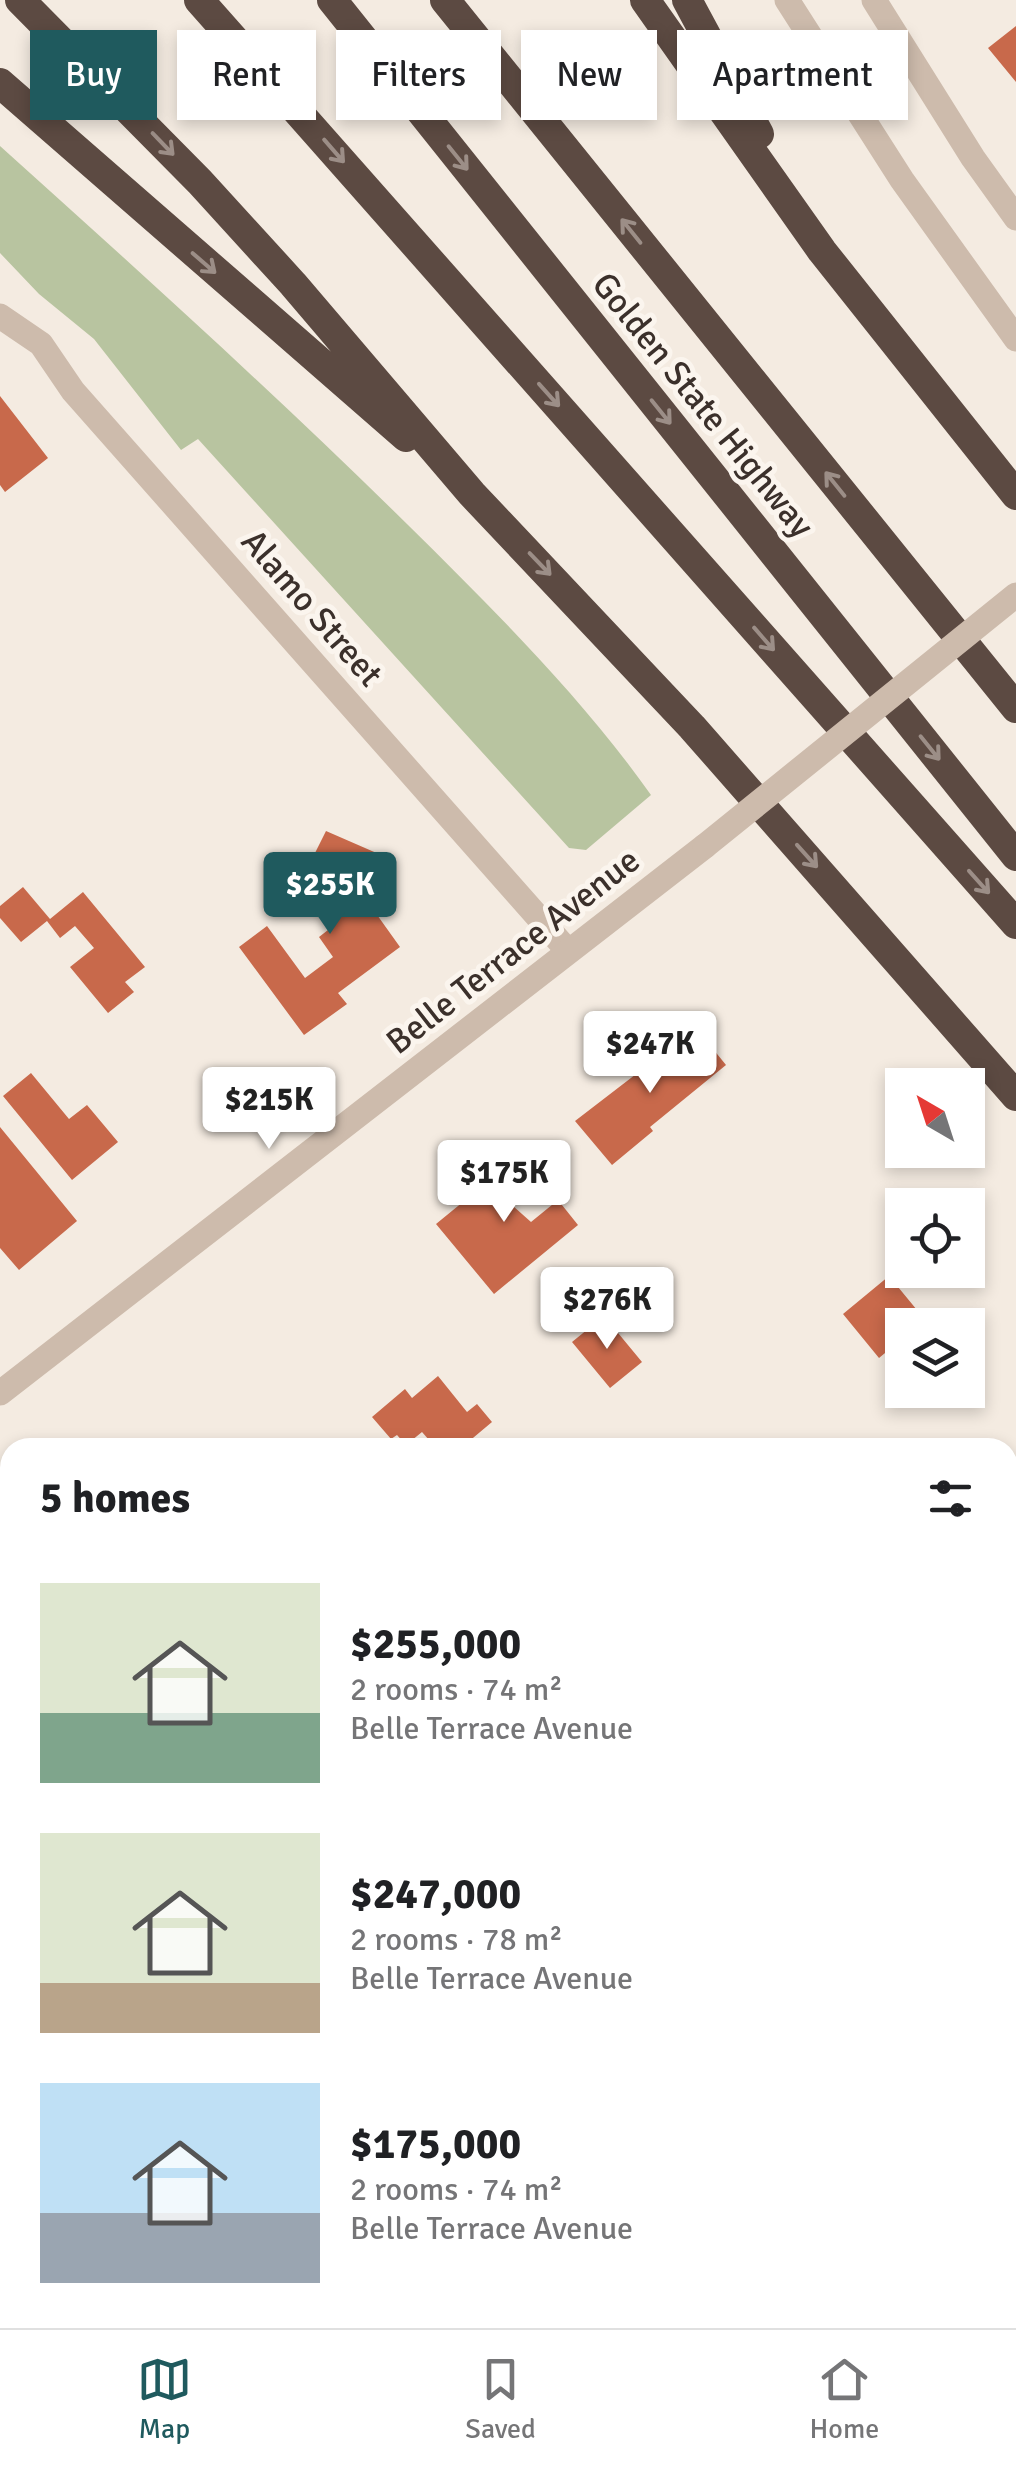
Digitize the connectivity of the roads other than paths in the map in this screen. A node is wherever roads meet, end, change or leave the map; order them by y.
1 (20, 0) edge
2 (200, 0) edge
3 (332, 0) edge
4 (644, 0) edge
5 (687, 0) edge
6 (787, 0) edge
7 (874, 0) edge
8 (451, 6) edge
9 (0, 83) edge
10 (1016, 218) edge
11 (822, 251) junction
12 (0, 316) edge
13 (1016, 339) edge
14 (472, 494) junction
15 (1016, 495) edge
16 (1016, 594) edge
17 (1016, 708) edge
18 (1016, 856) edge
19 (1016, 924) edge
20 (568, 951) junction
21 (1016, 1096) edge
22 (0, 1393) edge

1 -> 14 highway
2 -> 19 highway
3 -> 18 highway, Golden State Highway
4 - 11 highway
5 - 11 highway
6 - 13 street
7 - 10 street
17 -> 8 highway, Golden State Highway
9 -> 14 highway
11 - 15 highway
12 - 20 street, Alamo Street
14 -> 21 highway
16 - 20 street, Belle Terrace Avenue, bridge
20 - 22 street, Belle Terrace Avenue

